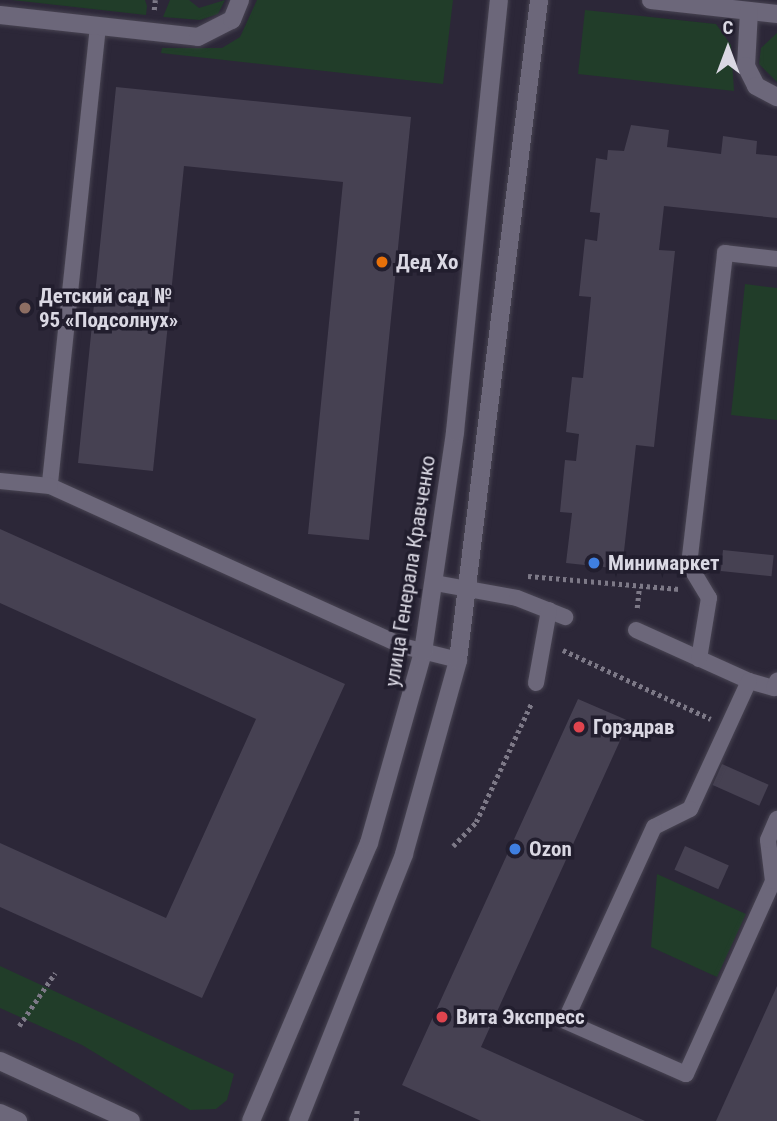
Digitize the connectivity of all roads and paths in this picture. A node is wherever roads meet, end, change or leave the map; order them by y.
1 (240, 0) edge
2 (499, 0) edge
3 (539, 0) edge
4 (651, 0) edge
5 (749, 11) junction
6 (777, 14) edge
7 (0, 15) edge
8 (98, 26) junction
9 (777, 97) edge
10 (777, 259) edge
11 (0, 481) edge
12 (51, 486) junction
13 (520, 575) dead end
14 (435, 583) junction
15 (701, 585) junction
16 (471, 589) junction
17 (549, 610) junction
18 (565, 617) dead end
19 (636, 630) dead end
20 (544, 640) junction
21 (424, 652) junction
22 (699, 659) junction
23 (458, 660) junction
24 (749, 681) junction
25 (536, 683) joint
26 (776, 686) edge
27 (728, 727) junction
28 (777, 819) edge
29 (453, 846) dead end
30 (55, 972) dead end
31 (19, 1026) dead end
32 (0, 1061) edge
33 (357, 1109) dead end
34 (0, 1113) edge
35 (18, 1121) edge
36 (131, 1121) edge
37 (251, 1121) edge
38 (298, 1121) edge
39 (356, 1121) edge

1 - 8 street
2 - 14 street, улица Генерала Кравченко
3 - 16 street
4 - 5 street
5 - 6 street
5 - 9 street
7 - 8 street
8 - 12 lane
10 - 15 lane
11 - 12 lane
12 - 21 lane
13 - 15 path
14 - 16 lane
14 - 21 street, улица Генерала Кравченко
15 - 22 lane
16 - 17 lane
16 - 23 street
17 - 18 lane
17 - 20 lane
19 - 22 lane
20 - 25 lane
20 - 27 path
21 - 23 lane
21 - 37 street, улица Генерала Кравченко
22 - 24 lane
23 - 38 street
24 - 26 lane
24 - 27 lane
25 - 29 path
27 - 28 lane
30 - 31 path
32 - 36 street
33 - 39 path
34 - 35 street

